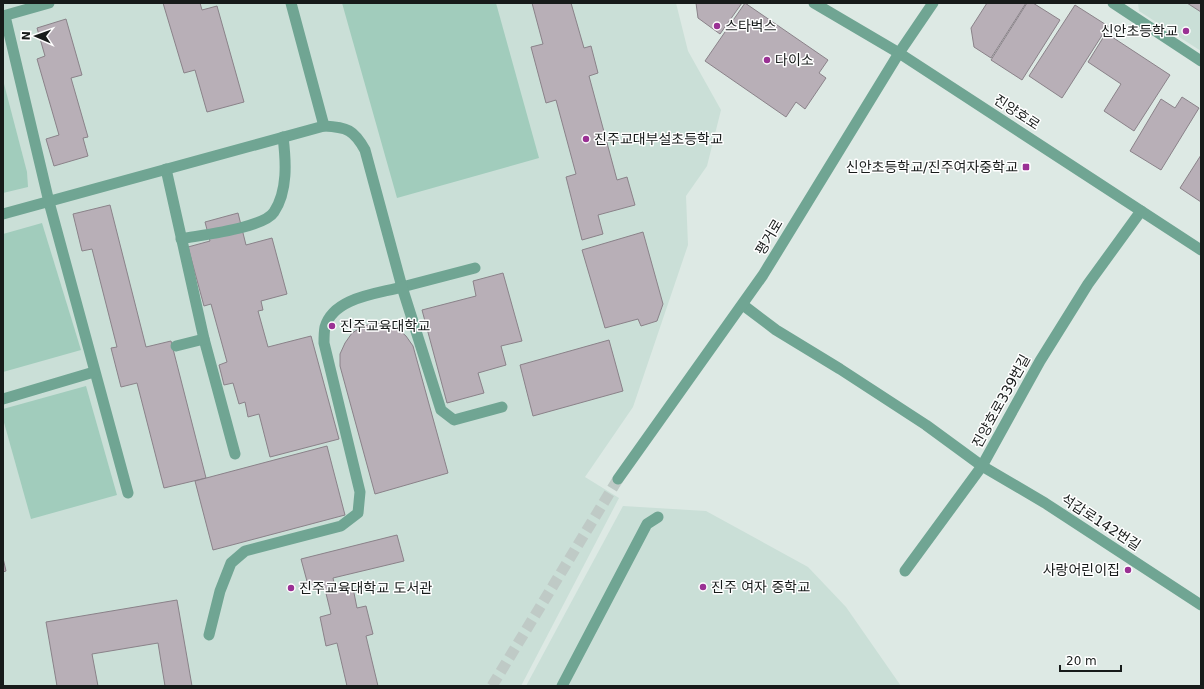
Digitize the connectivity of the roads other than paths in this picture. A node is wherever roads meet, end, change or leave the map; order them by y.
1 (49, 3) edge
2 (291, 3) edge
3 (814, 3) edge
4 (934, 3) edge
5 (1113, 3) edge
6 (4, 16) edge
7 (899, 53) junction
8 (1201, 61) edge
9 (324, 126) junction
10 (283, 137) junction
11 (166, 169) junction
12 (49, 202) junction
13 (1141, 211) junction
14 (3, 214) edge
15 (181, 239) junction
16 (1201, 250) edge
17 (475, 268) dead end
18 (402, 287) junction
19 (743, 305) junction
20 (204, 339) junction
21 (176, 346) dead end
22 (94, 372) junction
23 (3, 398) edge
24 (502, 407) dead end
25 (235, 454) dead end
26 (982, 466) junction
27 (618, 479) tunnel mouth
28 (128, 493) dead end
29 (658, 517) dead end
30 (905, 572) dead end
31 (1201, 605) edge
32 (208, 635) dead end
33 (562, 686) edge

1 - 6 street
2 - 9 street
3 - 7 street, 진양호로
4 - 7 street, 평거로
5 - 8 street
6 - 12 street
7 - 13 street, 진양호로
7 - 19 street, 평거로
9 - 10 street
9 - 18 street
10 - 11 street
10 - 15 street
11 - 12 street
11 - 15 street
12 - 14 street
12 - 22 street
13 - 16 street, 진양호로
13 - 26 street, 진양호로339번길
15 - 20 street
17 - 18 street
18 - 24 street
18 - 32 street
19 - 26 street, 진양호로339번길
19 - 27 street, 평거로
20 - 21 street
20 - 25 street
22 - 23 street
22 - 28 street
26 - 30 street
26 - 31 street, 석갑로142번길
29 - 33 street

